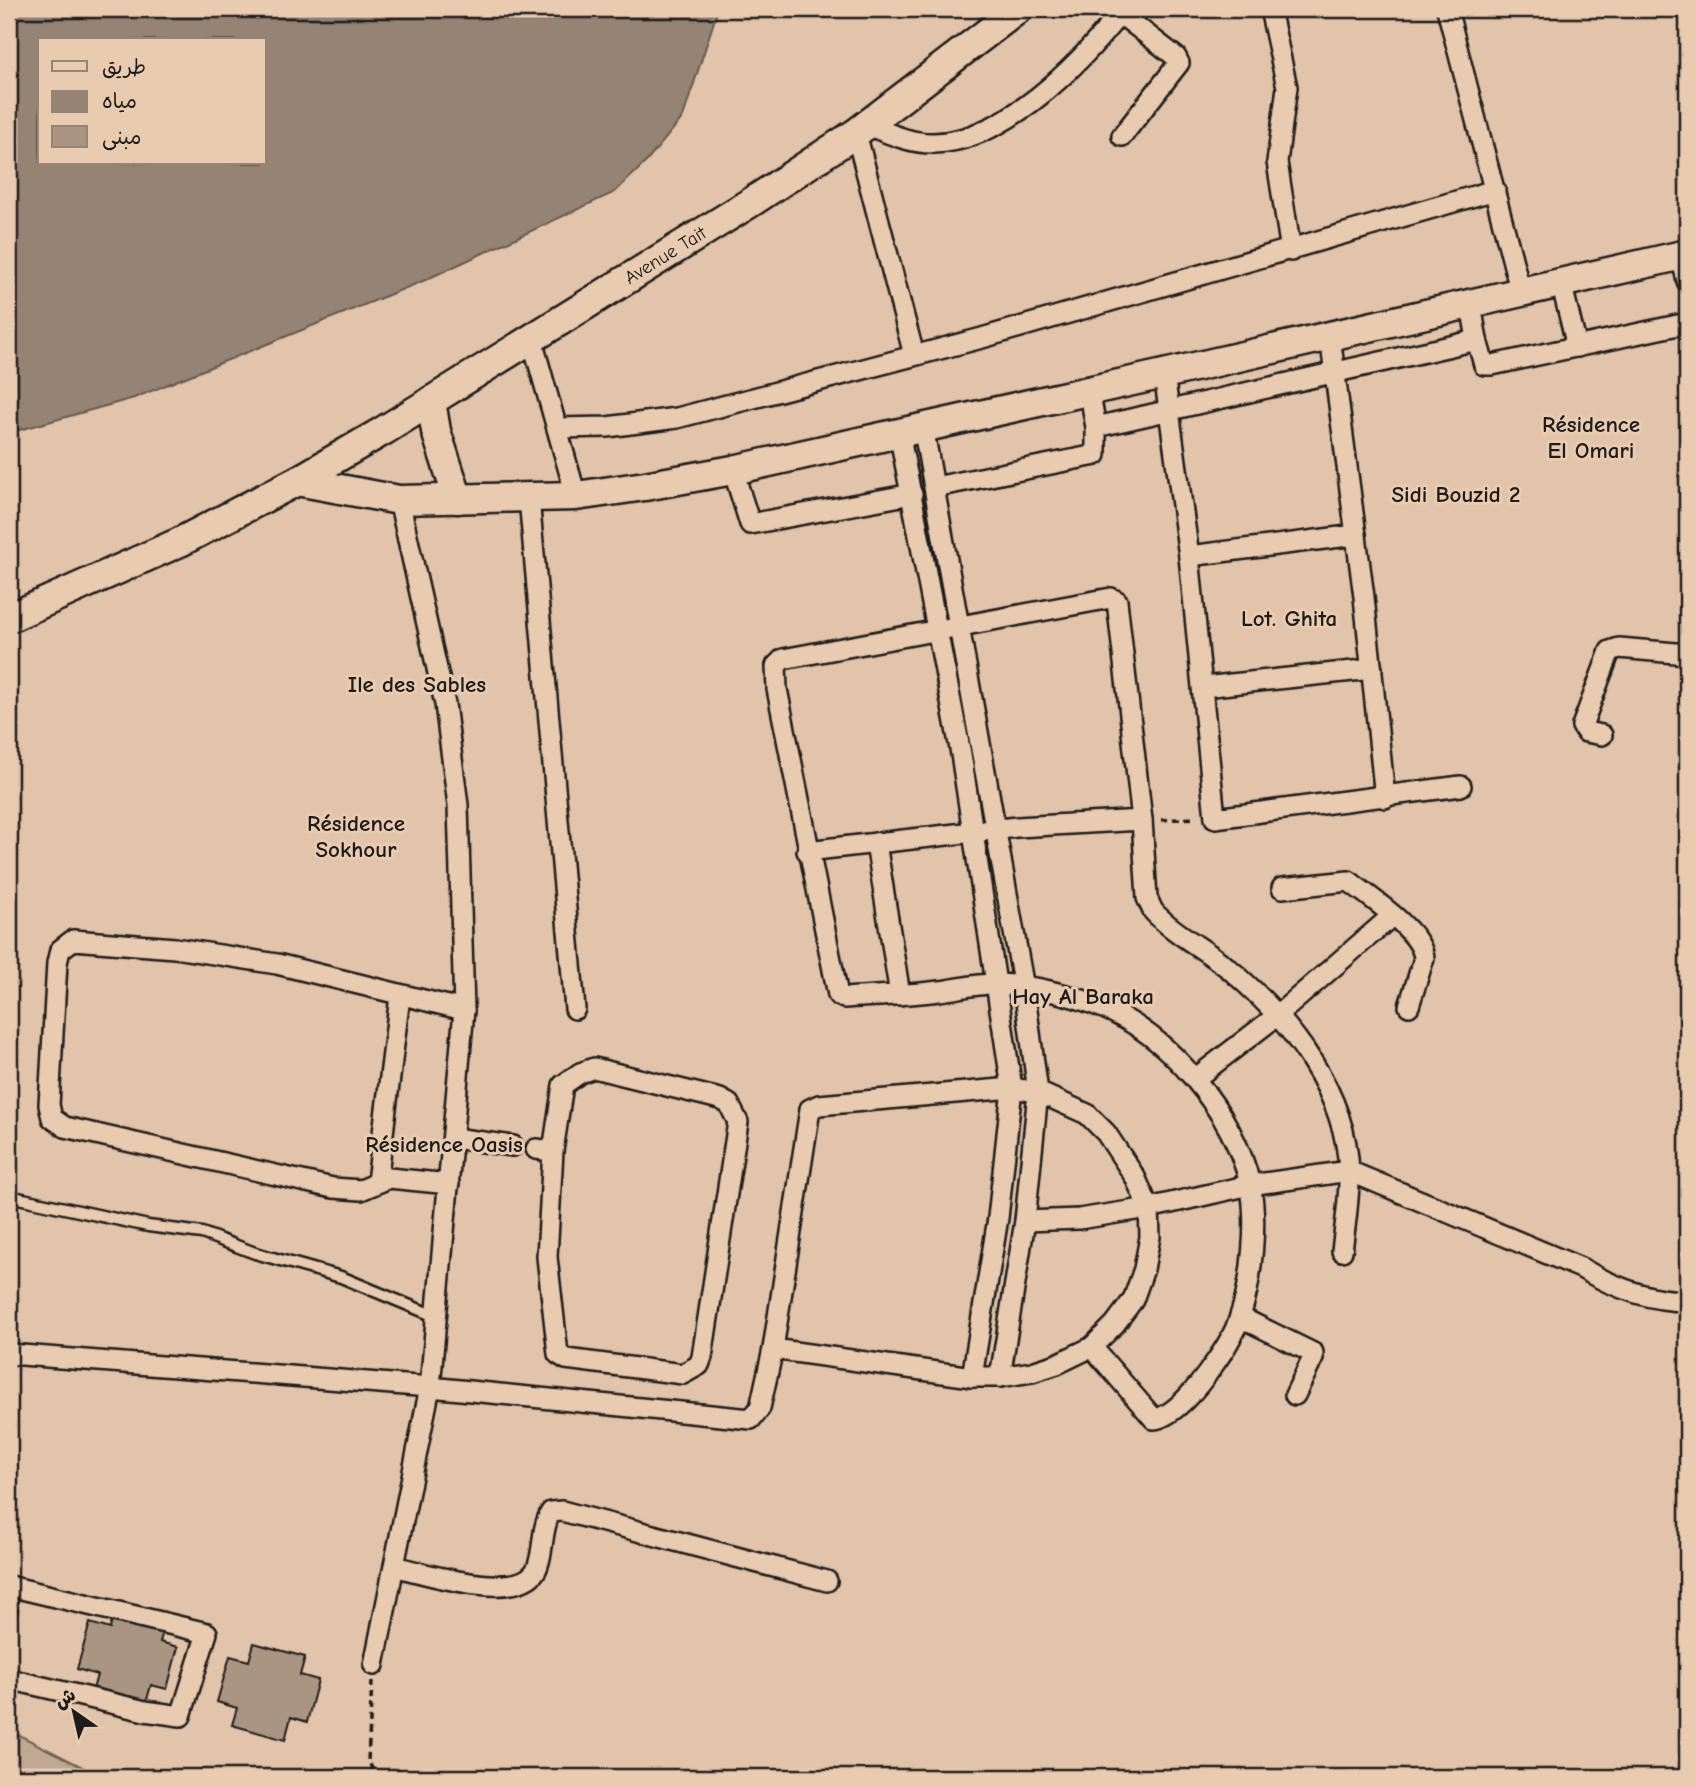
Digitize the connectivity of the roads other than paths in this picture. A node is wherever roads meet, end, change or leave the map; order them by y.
1 (1018, 9) edge
2 (1270, 9) edge
3 (1447, 9) edge
4 (1117, 11) edge
5 (862, 129) junction
6 (1122, 136) dead end
7 (1495, 190) junction
8 (1291, 251) junction
9 (1685, 263) edge
10 (1561, 282) junction
11 (1521, 293) junction
12 (1471, 304) junction
13 (1687, 323) edge
14 (1330, 336) junction
15 (531, 340) junction
16 (1477, 340) junction
17 (1577, 347) junction
18 (914, 355) junction
19 (1335, 372) junction
20 (1164, 374) junction
21 (1089, 388) junction
22 (431, 401) junction
23 (1171, 408) junction
24 (1096, 427) junction
25 (557, 428) junction
26 (911, 429) junction
27 (733, 470) junction
28 (297, 481) junction
29 (935, 487) junction
30 (912, 494) junction
31 (576, 496) junction
32 (529, 498) junction
33 (458, 499) junction
34 (400, 500) junction
35 (1356, 535) junction
36 (1189, 556) junction
37 (9, 618) edge
38 (960, 626) junction
39 (938, 630) junction
40 (1687, 654) edge
41 (1372, 670) junction
42 (1203, 687) junction
43 (1602, 735) dead end
44 (1461, 786) dead end
45 (1385, 798) junction
46 (1142, 820) junction
47 (984, 831) junction
48 (876, 843) junction
49 (807, 851) junction
50 (1282, 888) dead end
51 (1392, 916) junction
52 (996, 984) junction
53 (1024, 988) junction
54 (901, 995) junction
55 (400, 996) junction
56 (1409, 1006) dead end
57 (575, 1009) dead end
58 (464, 1010) junction
59 (1279, 1014) junction
60 (1196, 1079) junction
61 (1012, 1088) junction
62 (1038, 1093) junction
63 (453, 1138) junction
64 (513, 1146) dead end
65 (545, 1150) joint
66 (1349, 1171) junction
67 (377, 1181) junction
68 (449, 1184) junction
69 (1250, 1185) junction
70 (9, 1196) edge
71 (1149, 1208) junction
72 (1026, 1221) junction
73 (1342, 1251) dead end
74 (1687, 1301) edge
75 (437, 1317) junction
76 (1240, 1317) junction
77 (1093, 1347) junction
78 (773, 1349) junction
79 (9, 1354) edge
80 (972, 1377) junction
81 (1000, 1377) junction
82 (430, 1387) junction
83 (1295, 1395) dead end
84 (394, 1566) junction
85 (827, 1581) dead end
86 (9, 1586) edge
87 (374, 1665) road end
88 (9, 1679) edge

1 - 5 street, Avenue Tait
2 - 8 street
3 - 7 street
4 - 5 street
4 - 6 street
5 - 15 street, Avenue Tait
5 - 18 street
7 - 8 street
7 - 11 street
8 - 18 street
9 - 10 street
10 - 11 street
10 - 17 street
11 - 12 street
12 - 14 street
12 - 16 street
13 - 17 street
14 - 19 street
14 - 20 street
15 - 22 street, Avenue Tait
15 - 25 street
16 - 17 street
16 - 19 street
18 - 25 street
19 - 23 street
19 - 35 street
20 - 21 street
20 - 23 street
21 - 24 street
21 - 26 street
22 - 28 street, Avenue Tait
22 - 33 street
23 - 24 street
23 - 36 street
24 - 29 street
25 - 31 street
26 - 27 street
26 - 29 street
26 - 30 street
27 - 30 street
27 - 31 street
28 - 34 street
28 - 37 street, Avenue Tait
29 - 38 street
30 - 39 street
31 - 32 street
32 - 33 street
32 - 57 street
33 - 34 street
34 - 58 street
35 - 36 street
35 - 41 street
36 - 42 street
38 - 39 street
38 - 46 street
38 - 47 street
39 - 47 street
39 - 49 street
40 - 43 street
41 - 42 street
41 - 45 street
42 - 45 street
44 - 45 street
46 - 47 street
46 - 59 street
47 - 48 street
47 - 52 street
47 - 53 street
48 - 49 street
48 - 54 street
49 - 54 street
50 - 51 street
51 - 56 street
51 - 59 street
52 - 53 street
52 - 54 street
52 - 61 street
53 - 60 street
53 - 62 street
55 - 58 street
55 - 67 street
55 - 67 street
58 - 63 street
59 - 60 street
59 - 66 street
60 - 69 street
61 - 62 street
61 - 78 street
61 - 80 street
62 - 71 street
62 - 72 street
63 - 64 street
63 - 68 street
65 - 65 street
66 - 69 street
66 - 73 street
66 - 74 street
67 - 68 street
68 - 75 street
69 - 71 street
69 - 76 street
70 - 75 lane
71 - 72 street
71 - 77 street
72 - 81 street
75 - 82 street
76 - 77 street
76 - 83 street
77 - 81 street
78 - 80 street
78 - 82 street
79 - 82 street
80 - 81 street
82 - 84 street
84 - 85 street
84 - 87 street
86 - 88 street

